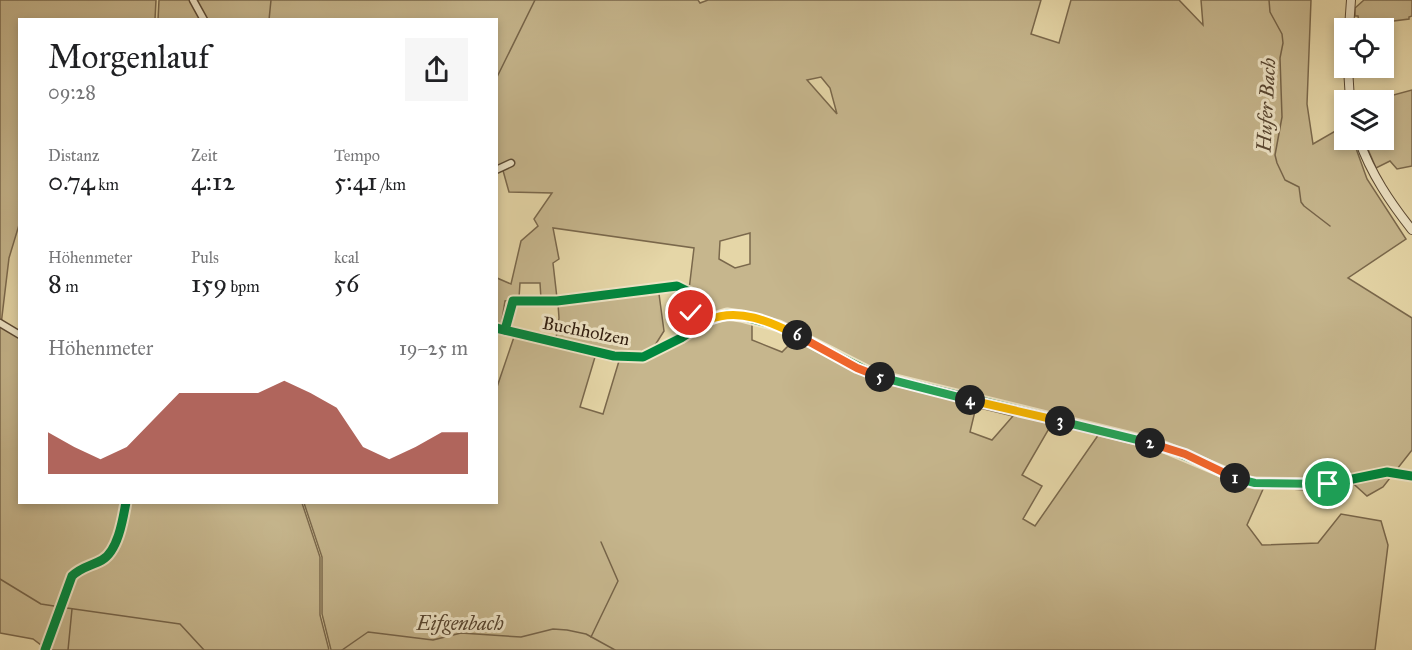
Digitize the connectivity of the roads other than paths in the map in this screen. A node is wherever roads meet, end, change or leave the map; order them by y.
1 (193, 0) edge
2 (1351, 0) edge
3 (203, 18) edge
4 (1350, 18) edge
5 (1363, 150) edge
6 (511, 163) dead end
7 (498, 170) edge
8 (1412, 230) edge
9 (0, 323) edge
10 (498, 328) edge
11 (694, 329) junction
12 (505, 330) junction
13 (18, 334) edge
14 (1412, 476) edge
15 (126, 504) edge
16 (45, 650) edge

1 - 3 street
2 - 4 street
5 - 8 street
6 - 7 street
9 - 13 street
10 - 12 street, Buchholzen
11 - 12 street, Buchholzen
11 - 12 street
11 - 14 street, Buchholzen
15 - 16 street

